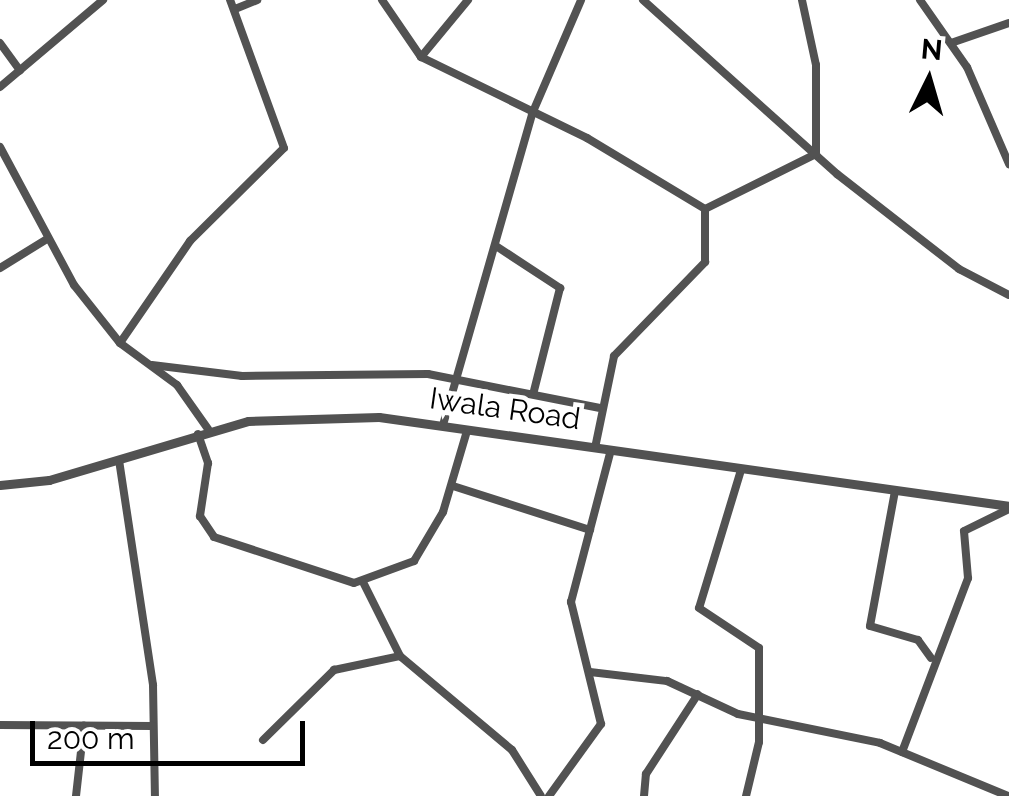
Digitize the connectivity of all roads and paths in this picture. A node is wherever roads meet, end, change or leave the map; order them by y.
1 (103, 0) edge
2 (230, 0) edge
3 (257, 0) edge
4 (382, 0) edge
5 (468, 0) edge
6 (581, 0) edge
7 (643, 0) edge
8 (802, 0) edge
9 (920, 0) edge
10 (235, 10) junction
11 (1009, 24) edge
12 (0, 43) edge
13 (951, 43) junction
14 (420, 57) junction
15 (20, 71) junction
16 (0, 87) edge
17 (532, 114) junction
18 (0, 147) edge
19 (816, 154) junction
20 (1009, 164) edge
21 (704, 209) junction
22 (46, 240) junction
23 (496, 246) junction
24 (0, 268) edge
25 (1009, 295) edge
26 (120, 342) junction
27 (152, 365) junction
28 (455, 380) junction
29 (534, 391) junction
30 (599, 408) junction
31 (443, 425) junction
32 (208, 429) junction
33 (467, 430) junction
34 (197, 433) junction
35 (595, 448) junction
36 (611, 450) junction
37 (119, 460) junction
38 (741, 470) junction
39 (0, 485) edge
40 (453, 486) junction
41 (895, 490) junction
42 (1009, 508) edge
43 (590, 530) junction
44 (362, 582) junction
45 (400, 656) junction
46 (932, 658) junction
47 (590, 672) junction
48 (698, 694) junction
49 (752, 718) junction
50 (0, 725) edge
51 (84, 725) junction
52 (154, 726) junction
53 (262, 740) dead end
54 (902, 752) junction
55 (76, 796) edge
56 (155, 796) edge
57 (541, 796) edge
58 (549, 796) edge
59 (644, 796) edge
60 (746, 796) edge
61 (1008, 796) edge

1 - 15 street
2 - 10 street
3 - 10 street
4 - 14 street
5 - 14 street
6 - 17 street
7 - 19 street
8 - 19 street
9 - 13 street
10 - 26 street
11 - 13 street
12 - 15 street
13 - 20 street
14 - 17 street
15 - 16 street
17 - 21 street
17 - 23 street
18 - 22 street
19 - 21 street
19 - 25 street
21 - 30 street
22 - 24 street
22 - 26 street
23 - 28 street
23 - 29 street
26 - 27 street
27 - 28 street
27 - 32 street
28 - 29 street
28 - 31 street
29 - 30 street
30 - 35 street
31 - 32 street, Iwala Road
31 - 33 street, Iwala Road
32 - 34 street, Iwala Road
33 - 35 street, Iwala Road
33 - 40 street
34 - 37 street, Iwala Road
34 - 44 street
35 - 36 street, Iwala Road
36 - 38 street, Iwala Road
36 - 43 street
37 - 39 street, Iwala Road
37 - 52 street
38 - 41 street, Iwala Road
38 - 49 street
40 - 43 street
40 - 44 street
41 - 42 street, Iwala Road
41 - 46 street
42 - 46 street
43 - 47 street
44 - 45 street
45 - 53 street
45 - 57 street
46 - 54 street
47 - 48 street
47 - 58 street
48 - 49 street
48 - 59 street
49 - 54 street
49 - 60 street
50 - 51 street
51 - 52 street
51 - 55 street
52 - 56 street
54 - 61 street

